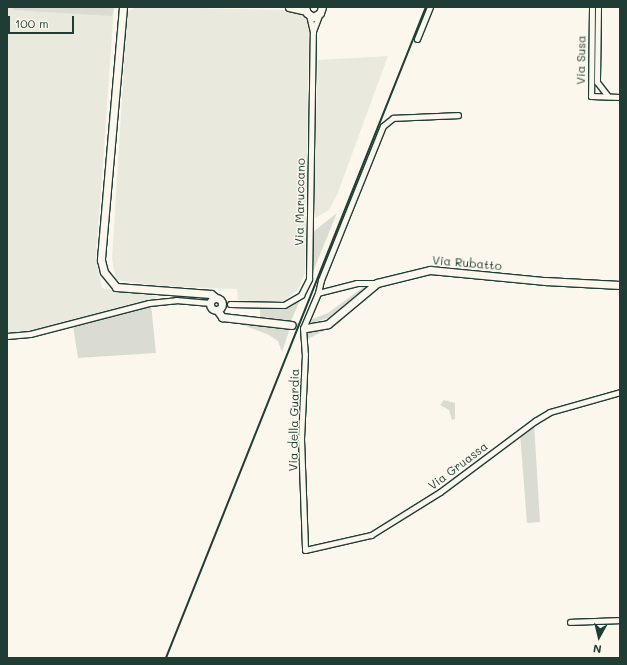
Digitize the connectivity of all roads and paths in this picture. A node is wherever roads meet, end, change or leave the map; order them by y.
1 (122, 7) edge
2 (289, 7) edge
3 (322, 7) edge
4 (430, 7) edge
5 (592, 7) edge
6 (598, 7) edge
7 (307, 11) edge
8 (319, 15) junction
9 (313, 32) junction
10 (417, 39) dead end
11 (608, 96) junction
12 (620, 97) edge
13 (458, 115) dead end
14 (377, 283) junction
15 (620, 285) edge
16 (318, 293) junction
17 (216, 298) junction
18 (210, 303) junction
19 (230, 304) dead end
20 (217, 310) junction
21 (292, 325) tunnel mouth
22 (306, 328) tunnel mouth
23 (7, 336) edge
24 (620, 392) edge
25 (305, 550) joint
26 (620, 620) edge
27 (570, 622) dead end

1 - 17 street
2 - 7 street
3 - 8 street
4 - 10 street
5 - 11 street, Via Susa
6 - 11 street, Via Susa
7 - 8 street
7 - 9 street, Via Maruccano
8 - 9 street, Via Maruccano
9 - 19 street, Via Maruccano
11 - 12 street, Via Susa
13 - 16 street, Via della Guardia
14 - 15 street, Via Rubatto
14 - 16 street
14 - 22 street, Via Rubatto
16 - 25 street, Via della Guardia
17 - 18 street
17 - 20 street
18 - 20 street
18 - 23 street
20 - 21 street
24 - 25 street, Via Gruassa
26 - 27 street

